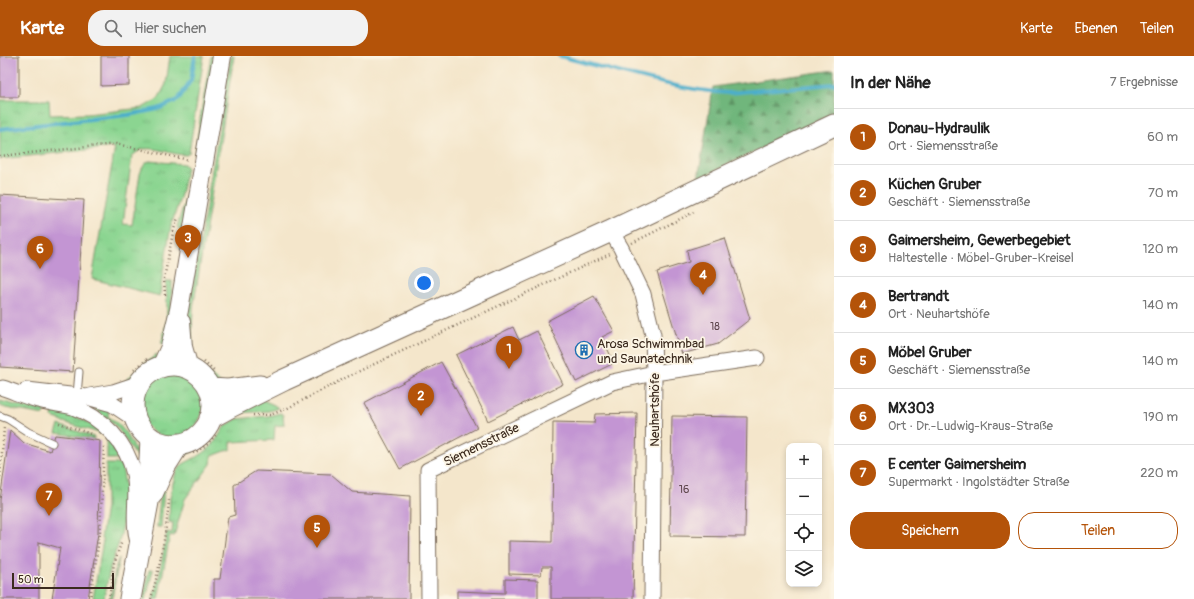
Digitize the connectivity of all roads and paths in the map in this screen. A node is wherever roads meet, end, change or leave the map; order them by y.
1 (222, 56) edge
2 (834, 125) edge
3 (0, 156) edge
4 (191, 160) dead end
5 (699, 210) dead end
6 (179, 213) dead end
7 (616, 240) junction
8 (172, 305) junction
9 (757, 358) dead end
10 (156, 362) junction
11 (195, 364) junction
12 (79, 372) dead end
13 (654, 373) junction
14 (284, 380) junction
15 (140, 383) junction
16 (2, 388) edge
17 (219, 390) junction
18 (113, 392) junction
19 (82, 396) junction
20 (248, 414) dead end
21 (0, 416) edge
22 (136, 420) junction
23 (59, 423) dead end
24 (215, 424) junction
25 (4, 427) dead end
26 (97, 436) dead end
27 (105, 438) dead end
28 (151, 438) junction
29 (52, 443) dead end
30 (1, 444) edge
31 (185, 449) junction
32 (0, 477) edge
33 (169, 494) dead end
34 (148, 502) junction
35 (131, 542) junction
36 (90, 599) edge
37 (109, 599) edge
38 (130, 599) edge
39 (151, 599) edge
40 (429, 599) edge
41 (652, 599) edge

1 - 8 street
2 - 7 main road
3 - 4 path
5 - 7 path
6 - 8 path
7 - 13 street, Neuhartshöfe
7 - 14 main road
7 - 20 path
8 - 10 street
8 - 11 street
9 - 13 street
10 - 11 main road
10 - 15 main road
10 - 18 path
11 - 17 main road
11 - 17 path
12 - 19 lane
13 - 40 street, Siemensstraße
13 - 41 street, Neuhartshöfe
14 - 17 main road
14 - 24 main road
15 - 18 street
15 - 22 main road
16 - 19 street
16 - 35 street
17 - 24 main road
18 - 19 street
19 - 22 street
21 - 29 lane
22 - 28 main road
23 - 26 path
24 - 31 main road
24 - 31 path
25 - 30 path
27 - 36 path
28 - 31 main road
28 - 34 main road
30 - 32 path
31 - 34 main road
33 - 39 path
34 - 35 main road
35 - 37 path
35 - 38 main road

